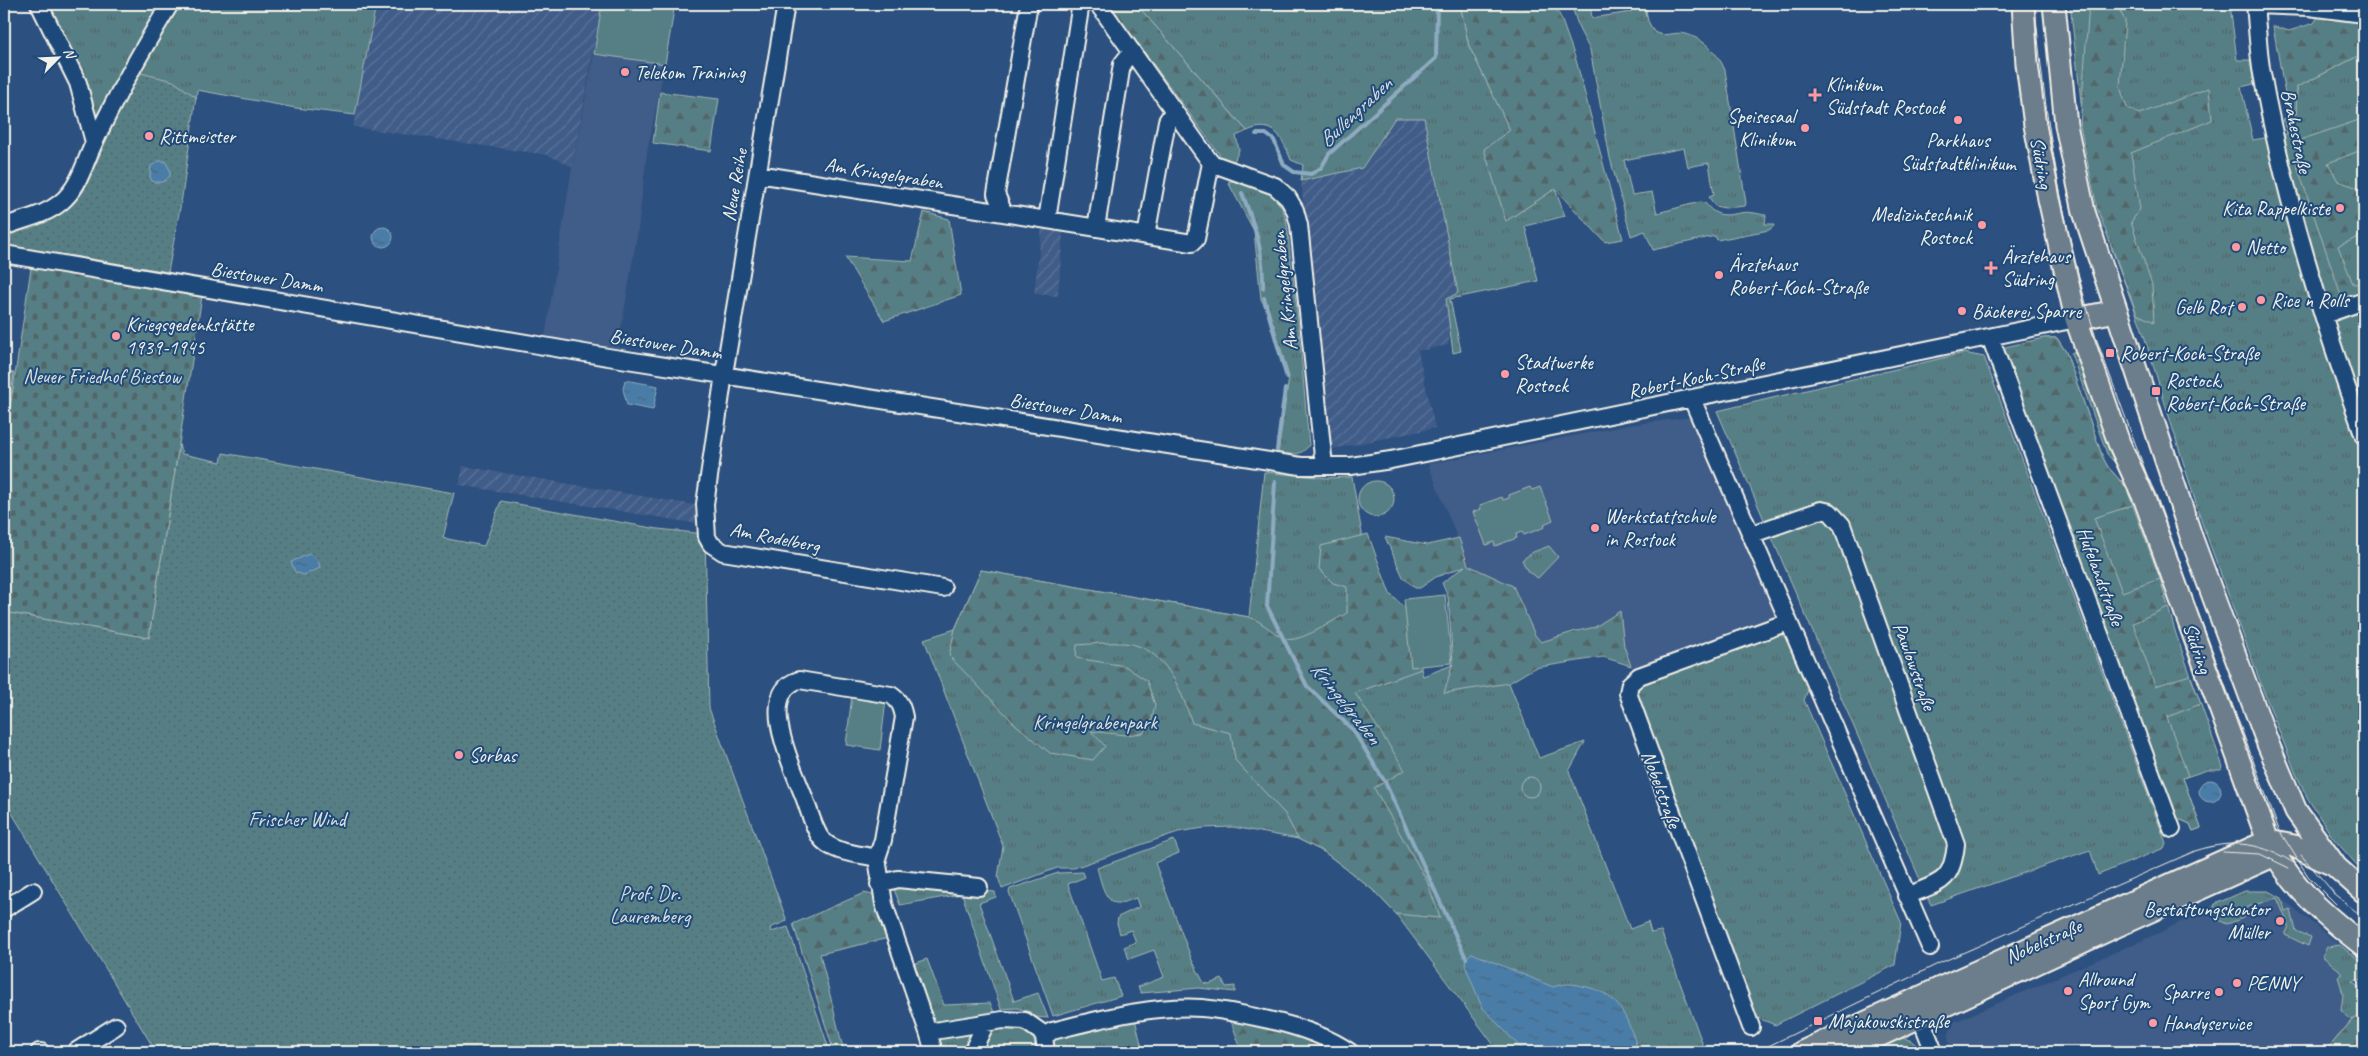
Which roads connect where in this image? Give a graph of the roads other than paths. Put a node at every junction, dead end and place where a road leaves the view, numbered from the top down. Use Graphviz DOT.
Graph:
graph roads {
  1 [pos="39,4"];
  2 [pos="170,4"];
  3 [pos="786,4"];
  4 [pos="1030,4"];
  5 [pos="1084,4"];
  6 [pos="1098,4"];
  7 [pos="2023,4"];
  8 [pos="2054,4"];
  9 [pos="2255,4"];
  10 [pos="2364,14"];
  11 [pos="1132,51"];
  12 [pos="1174,110"];
  13 [pos="94,142"];
  14 [pos="1212,164"];
  15 [pos="758,174"];
  16 [pos="1004,213"];
  17 [pos="1047,220"];
  18 [pos="4,227"];
  19 [pos="1096,228"];
  20 [pos="1146,236"];
  21 [pos="4,254"];
  22 [pos="2364,301"];
  23 [pos="2116,311"];
  24 [pos="2324,315"];
  25 [pos="2076,319"];
  26 [pos="1990,337"];
  27 [pos="724,374"];
  28 [pos="1692,399"];
  29 [pos="2364,436"];
  30 [pos="1324,466"];
  31 [pos="1750,535"];
  32 [pos="943,588"];
  33 [pos="1788,622"];
  34 [pos="2296,811"];
  35 [pos="2172,829"];
  36 [pos="2276,846"];
  37 [pos="877,858"];
  38 [pos="2336,867"];
  39 [pos="879,884"];
  40 [pos="978,887"];
  41 [pos="33,891"];
  42 [pos="2364,892"];
  43 [pos="1907,896"];
  44 [pos="4,909"];
  45 [pos="2364,946"];
  46 [pos="1930,947"];
  47 [pos="1917,1008"];
  48 [pos="986,1023"];
  49 [pos="116,1026"];
  50 [pos="1751,1028"];
  51 [pos="928,1032"];
  52 [pos="1045,1035"];
  53 [pos="1853,1050"];
  54 [pos="75,1052"];
  55 [pos="934,1052"];
  56 [pos="972,1052"];
  57 [pos="1046,1052"];
  58 [pos="1350,1052"];
  59 [pos="1802,1052"];
  60 [pos="1934,1052"];
  1 -- 13 [label="street"];
  2 -- 13 [label="street"];
  3 -- 15 [label="street, Neue Reihe"];
  4 -- 16 [label="street"];
  5 -- 17 [label="street"];
  6 -- 11 [label="street"];
  7 -- 25 [label="main road, Südring"];
  8 -- 23 [label="main road, Südring"];
  9 -- 10 [label="street"];
  9 -- 24 [label="street, Brahestraße"];
  11 -- 12 [label="street"];
  11 -- 19 [label="street"];
  12 -- 14 [label="street"];
  12 -- 20 [label="street"];
  13 -- 18 [label="street"];
  14 -- 20 [label="street, Am Kringelgraben"];
  14 -- 30 [label="street, Am Kringelgraben"];
  15 -- 16 [label="street, Am Kringelgraben"];
  15 -- 27 [label="street, Neue Reihe"];
  16 -- 17 [label="street, Am Kringelgraben"];
  17 -- 19 [label="street, Am Kringelgraben"];
  19 -- 20 [label="street, Am Kringelgraben"];
  21 -- 27 [label="street, Biestower Damm"];
  22 -- 24 [label="street"];
  23 -- 25 [label="main road"];
  23 -- 34 [label="main road, Südring"];
  24 -- 29 [label="street, Brahestraße"];
  25 -- 26 [label="street, Robert-Koch-Straße"];
  25 -- 36 [label="main road, Südring"];
  26 -- 28 [label="street, Robert-Koch-Straße"];
  26 -- 35 [label="street, Hufelandstraße"];
  27 -- 30 [label="street, Biestower Damm"];
  27 -- 32 [label="street, Am Rodelberg"];
  28 -- 30 [label="street, Robert-Koch-Straße"];
  28 -- 31 [label="street"];
  31 -- 33 [label="street"];
  31 -- 43 [label="street, Pawlowstraße"];
  33 -- 43 [label="street"];
  33 -- 50 [label="street, Nobelstraße"];
  34 -- 36 [label="main road"];
  34 -- 38 [label="main road, Südring"];
  36 -- 38 [label="main road"];
  36 -- 45 [label="main road, Südring"];
  36 -- 47 [label="main road, Nobelstraße"];
  37 -- 37 [label="street"];
  37 -- 39 [label="street"];
  38 -- 42 [label="main road, Südring"];
  39 -- 40 [label="street"];
  39 -- 51 [label="street"];
  41 -- 44 [label="street"];
  43 -- 46 [label="street"];
  47 -- 53 [label="main road, Nobelstraße"];
  47 -- 59 [label="main road, Nobelstraße"];
  47 -- 60 [label="street"];
  48 -- 51 [label="street"];
  48 -- 52 [label="street"];
  48 -- 56 [label="street"];
  49 -- 54 [label="street"];
  51 -- 55 [label="street"];
  52 -- 57 [label="street"];
  52 -- 58 [label="street"];
}
